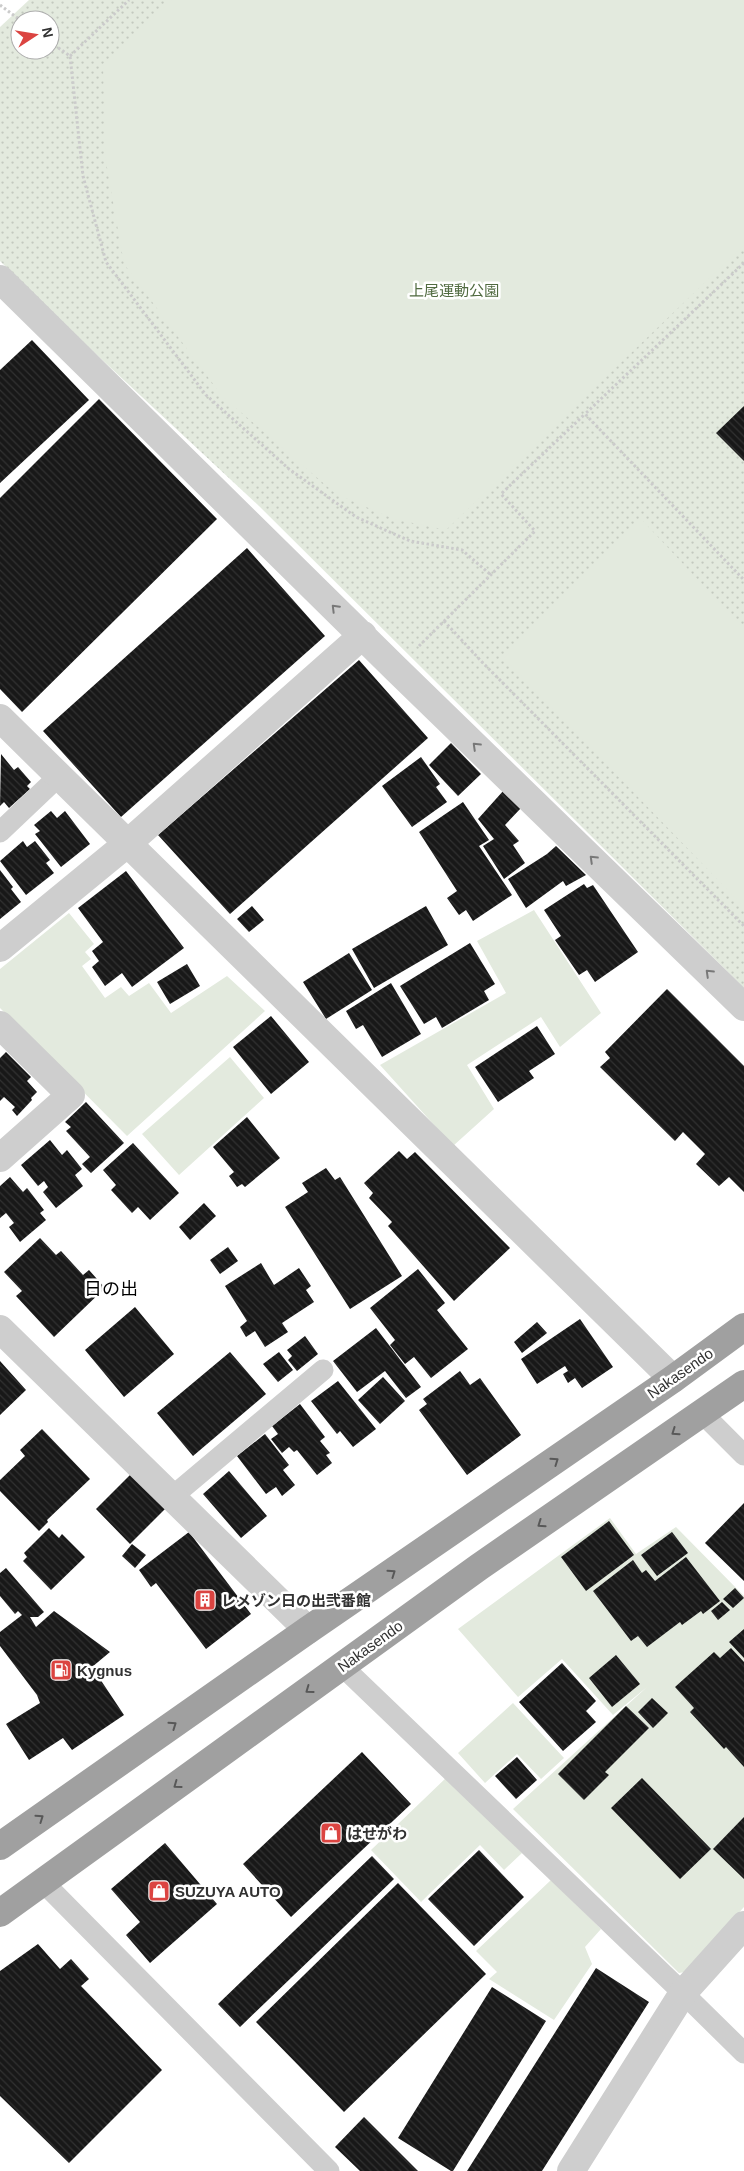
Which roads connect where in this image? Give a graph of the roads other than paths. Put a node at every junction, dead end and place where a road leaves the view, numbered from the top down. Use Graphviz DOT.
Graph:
graph roads {
  1 [pos="0,278"];
  2 [pos="363,635"];
  3 [pos="0,718"];
  4 [pos="59,776"];
  5 [pos="0,832"];
  6 [pos="128,843"];
  7 [pos="0,948"];
  8 [pos="744,1007"];
  9 [pos="0,1025"];
  10 [pos="0,1158"];
  11 [pos="744,1327"];
  12 [pos="2,1334"];
  13 [pos="323,1370"];
  14 [pos="673,1379"];
  15 [pos="744,1384"];
  16 [pos="702,1413"];
  17 [pos="744,1455"];
  18 [pos="173,1496"];
  19 [pos="308,1630"];
  20 [pos="342,1666"];
  21 [pos="0,1846"];
  22 [pos="43,1882"];
  23 [pos="0,1913"];
  24 [pos="744,1925"];
  25 [pos="683,1993"];
  26 [pos="744,2054"];
  27 [pos="329,2171"];
  28 [pos="571,2171"];
  2 -- 1 [label="street, one-way"];
  2 -- 6 [label="street"];
  8 -- 2 [label="street, one-way"];
  3 -- 4 [label="street"];
  4 -- 5 [label="lane"];
  4 -- 6 [label="street"];
  6 -- 7 [label="street"];
  6 -- 14 [label="street"];
  9 -- 10 [label="street"];
  11 -- 14 [label="highway, Nakasendo"];
  12 -- 18 [label="street"];
  13 -- 18 [label="lane"];
  19 -- 14 [label="highway, Nakasendo, one-way"];
  15 -- 16 [label="highway, Nakasendo"];
  16 -- 17 [label="lane"];
  16 -- 20 [label="highway, Nakasendo, one-way"];
  18 -- 19 [label="street"];
  21 -- 19 [label="highway, Nakasendo, one-way"];
  20 -- 22 [label="highway, Nakasendo, one-way"];
  20 -- 25 [label="lane"];
  22 -- 23 [label="highway, Nakasendo"];
  22 -- 27 [label="lane"];
  24 -- 25 [label="street"];
  25 -- 26 [label="lane"];
  25 -- 28 [label="street"];
}
